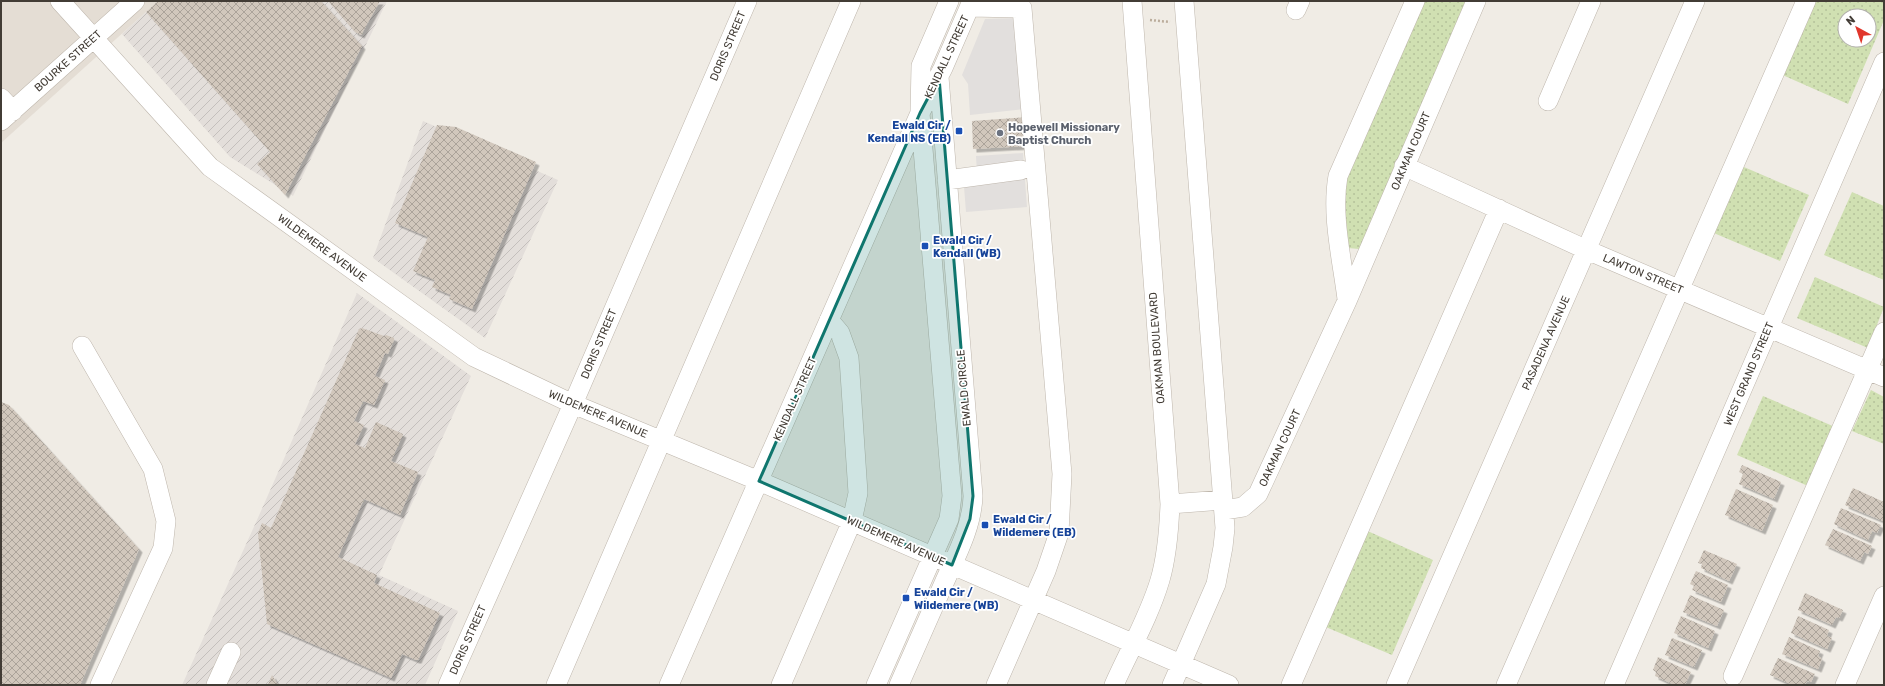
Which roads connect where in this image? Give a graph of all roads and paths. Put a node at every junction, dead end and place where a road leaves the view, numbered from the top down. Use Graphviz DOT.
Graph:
graph roads {
  1 [pos="60,1"];
  2 [pos="135,1"];
  3 [pos="747,1"];
  4 [pos="851,1"];
  5 [pos="949,1"];
  6 [pos="1132,1"];
  7 [pos="1415,1"];
  8 [pos="1476,1"];
  9 [pos="1591,1"];
  10 [pos="1695,1"];
  11 [pos="1806,1"];
  12 [pos="971,4"];
  13 [pos="1184,10"];
  14 [pos="1148,19"];
  15 [pos="93,38"];
  16 [pos="1884,62"];
  17 [pos="939,77"];
  18 [pos="1548,101"];
  19 [pos="5,110"];
  20 [pos="920,113"];
  21 [pos="1404,166"];
  22 [pos="1021,170"];
  23 [pos="947,180"];
  24 [pos="1500,209"];
  25 [pos="1587,250"];
  26 [pos="1679,289"];
  27 [pos="1347,301"];
  28 [pos="829,320"];
  29 [pos="1769,327"];
  30 [pos="1884,332"];
  31 [pos="82,346"];
  32 [pos="1875,373"];
  33 [pos="573,404"];
  34 [pos="662,441"];
  35 [pos="759,481"];
  36 [pos="1170,504"];
  37 [pos="1223,505"];
  38 [pos="852,522"];
  39 [pos="933,556"];
  40 [pos="952,565"];
  41 [pos="1884,596"];
  42 [pos="1033,600"];
  43 [pos="1133,643"];
  44 [pos="231,652"];
  45 [pos="1181,664"];
  46 [pos="1733,676"];
  47 [pos="100,685"];
  48 [pos="216,685"];
  49 [pos="448,685"];
  50 [pos="556,685"];
  51 [pos="669,685"];
  52 [pos="781,685"];
  53 [pos="876,685"];
  54 [pos="899,685"];
  55 [pos="996,685"];
  56 [pos="1114,685"];
  57 [pos="1172,685"];
  58 [pos="1229,685"];
  59 [pos="1291,685"];
  60 [pos="1396,685"];
  61 [pos="1506,685"];
  62 [pos="1614,685"];
  63 [pos="1846,685"];
  1 -- 15 [label="street, WILDEMERE AVENUE"];
  2 -- 15 [label="street, BOURKE STREET"];
  3 -- 33 [label="street, DORIS STREET"];
  4 -- 34 [label="street"];
  5 -- 20 [label="street, KENDALL STREET"];
  6 -- 36 [label="street, OAKMAN BOULEVARD"];
  7 -- 27 [label="street"];
  8 -- 21 [label="street, OAKMAN COURT"];
  9 -- 18 [label="street"];
  10 -- 25 [label="street, PASADENA AVENUE"];
  11 -- 26 [label="street"];
  12 -- 17 [label="street, KENDALL STREET"];
  12 -- 42 [label="street"];
  13 -- 14 [label="path"];
  13 -- 37 [label="street"];
  15 -- 19 [label="street, BOURKE STREET"];
  15 -- 33 [label="street, WILDEMERE AVENUE"];
  16 -- 29 [label="street, WEST GRAND STREET"];
  17 -- 20 [label="street, KENDALL STREET"];
  17 -- 23 [label="street, EWALD CIRCLE"];
  20 -- 28 [label="street, KENDALL STREET"];
  20 -- 39 [label="street, EWALD CIRCLE"];
  21 -- 24 [label="street, LAWTON STREET"];
  21 -- 27 [label="street, OAKMAN COURT"];
  22 -- 23 [label="street"];
  23 -- 40 [label="street, EWALD CIRCLE"];
  24 -- 25 [label="street, LAWTON STREET"];
  24 -- 59 [label="street"];
  25 -- 26 [label="street, LAWTON STREET"];
  25 -- 60 [label="street, PASADENA AVENUE"];
  26 -- 29 [label="street, LAWTON STREET"];
  26 -- 61 [label="street"];
  27 -- 37 [label="street, OAKMAN COURT"];
  28 -- 35 [label="street, KENDALL STREET"];
  28 -- 38 [label="street"];
  29 -- 32 [label="street, LAWTON STREET"];
  29 -- 62 [label="street, WEST GRAND STREET"];
  30 -- 32 [label="street"];
  31 -- 47 [label="street"];
  32 -- 46 [label="street"];
  33 -- 34 [label="street, WILDEMERE AVENUE"];
  33 -- 49 [label="street, DORIS STREET"];
  34 -- 35 [label="street, WILDEMERE AVENUE"];
  34 -- 50 [label="street"];
  35 -- 38 [label="street, WILDEMERE AVENUE"];
  35 -- 51 [label="street, KENDALL STREET"];
  36 -- 37 [label="street, OAKMAN COURT"];
  36 -- 43 [label="street, OAKMAN BOULEVARD"];
  37 -- 45 [label="street"];
  38 -- 39 [label="street, WILDEMERE AVENUE"];
  38 -- 52 [label="street"];
  39 -- 40 [label="street, WILDEMERE AVENUE"];
  39 -- 53 [label="street, EWALD CIRCLE"];
  40 -- 42 [label="street, WILDEMERE AVENUE"];
  40 -- 54 [label="street, EWALD CIRCLE"];
  41 -- 63 [label="street"];
  42 -- 43 [label="street, WILDEMERE AVENUE"];
  42 -- 55 [label="street"];
  43 -- 45 [label="street, WILDEMERE AVENUE"];
  43 -- 56 [label="street, OAKMAN BOULEVARD"];
  44 -- 48 [label="street"];
  45 -- 57 [label="street"];
  45 -- 58 [label="street, WILDEMERE AVENUE"];
}
